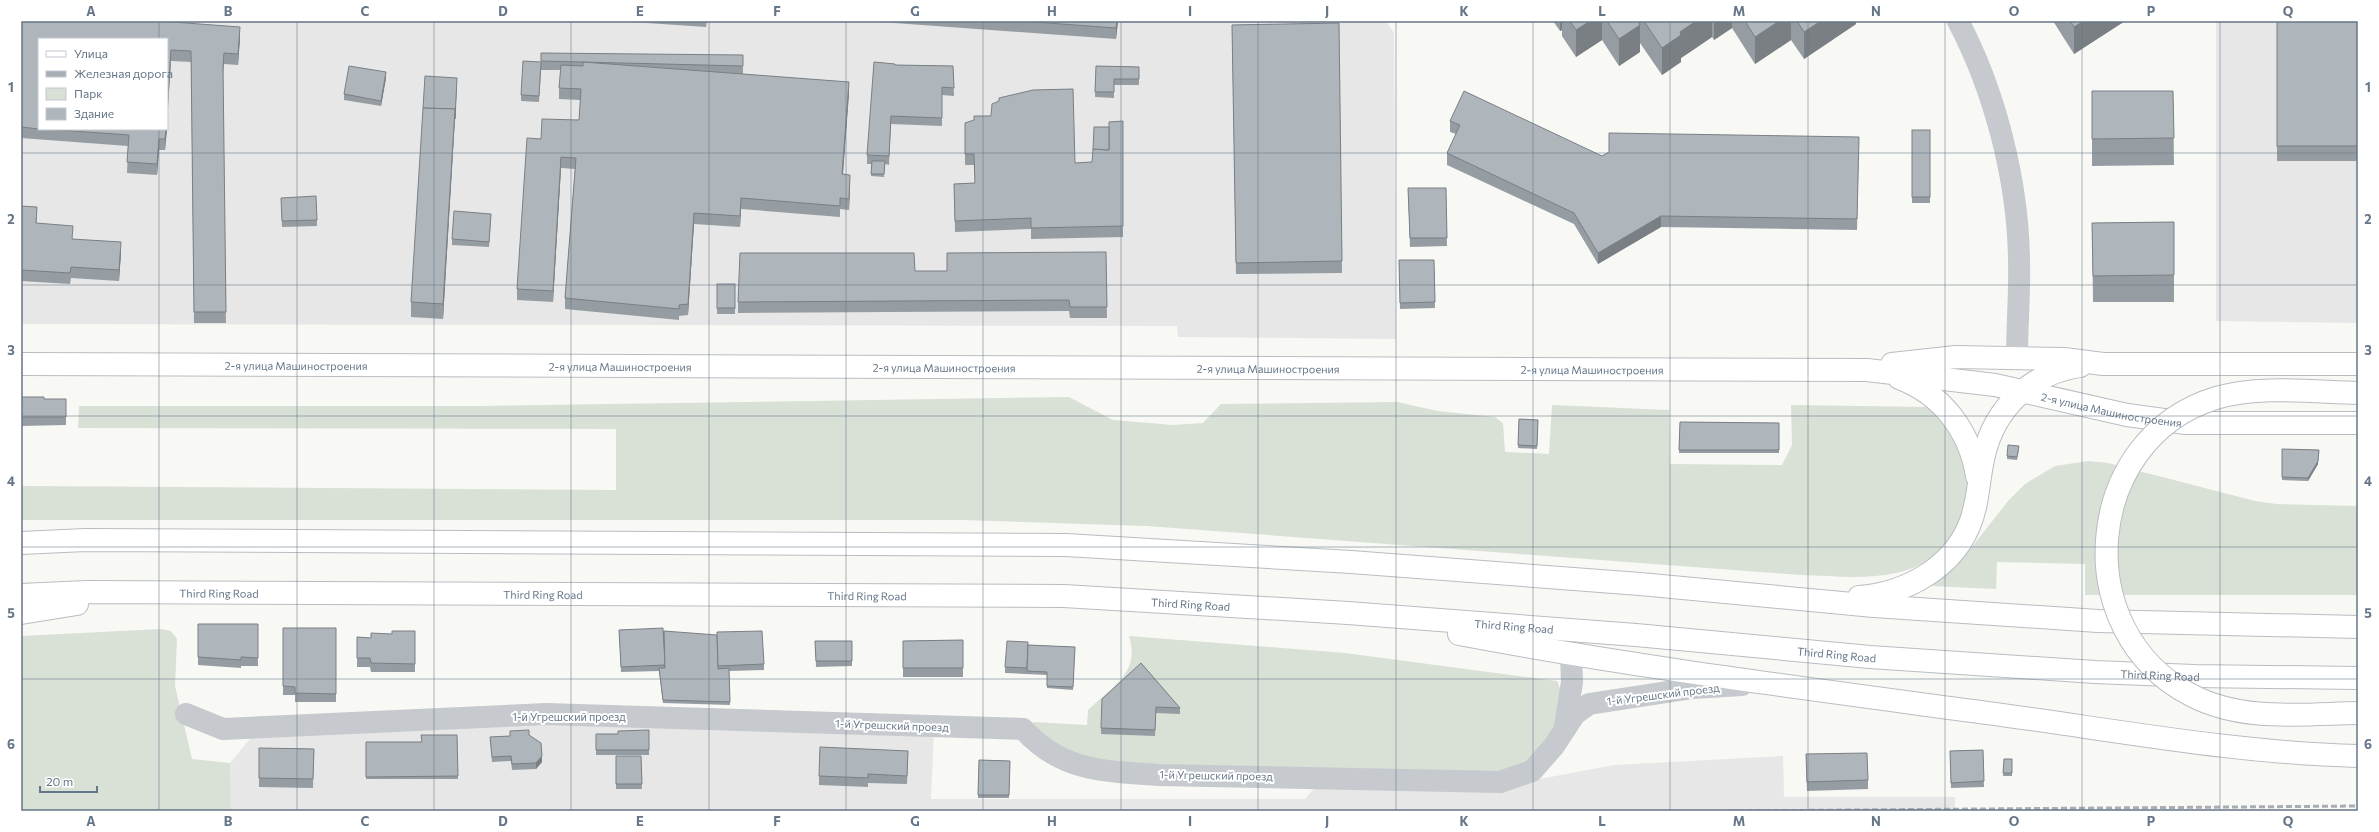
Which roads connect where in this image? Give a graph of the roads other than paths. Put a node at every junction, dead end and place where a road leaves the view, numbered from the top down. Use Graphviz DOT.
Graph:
graph roads {
  1 [pos="1958,21"];
  2 [pos="2017,357"];
  3 [pos="21,364"];
  4 [pos="2103,364"];
  5 [pos="2358,364"];
  6 [pos="2070,368"];
  7 [pos="1867,370"];
  8 [pos="2022,390"];
  9 [pos="2358,393"];
  10 [pos="2073,402"];
  11 [pos="2358,423"];
  12 [pos="1978,491"];
  13 [pos="21,539"];
  14 [pos="85,540"];
  15 [pos="21,544"];
  16 [pos="180,592"];
  17 [pos="21,595"];
  18 [pos="1800,599"];
  19 [pos="21,613"];
  20 [pos="1348,614"];
  21 [pos="2358,628"];
  22 [pos="1571,655"];
  23 [pos="2358,678"];
  24 [pos="1770,683"];
  25 [pos="2358,713"];
  26 [pos="186,714"];
  27 [pos="1565,727"];
  28 [pos="2358,756"];
  1 -- 2 [label="street"];
  2 -- 4 [label="main road, 2-я улица Машиностроения"];
  2 -- 7 [label="main road, 2-я улица Машиностроения"];
  3 -- 7 [label="main road, 2-я улица Машиностроения"];
  4 -- 5 [label="main road, 2-я улица Машиностроения"];
  4 -- 6 [label="main road"];
  6 -- 8 [label="main road"];
  6 -- 10 [label="main road"];
  7 -- 8 [label="main road, 2-я улица Машиностроения"];
  7 -- 12 [label="main road"];
  8 -- 10 [label="main road, 2-я улица Машиностроения"];
  8 -- 12 [label="main road"];
  9 -- 25 [label="main road, bridge"];
  10 -- 11 [label="main road, 2-я улица Машиностроения"];
  12 -- 18 [label="main road"];
  13 -- 14 [label="main road"];
  14 -- 15 [label="main road"];
  14 -- 18 [label="main road"];
  16 -- 17 [label="main road, Third Ring Road"];
  16 -- 19 [label="main road"];
  16 -- 20 [label="main road, Third Ring Road"];
  18 -- 21 [label="main road"];
  20 -- 22 [label="main road"];
  20 -- 23 [label="main road, Third Ring Road"];
  22 -- 24 [label="main road"];
  22 -- 27 [label="street, 1-й Угрешский проезд"];
  24 -- 27 [label="street, 1-й Угрешский проезд"];
  24 -- 28 [label="main road"];
  26 -- 27 [label="street, 1-й Угрешский проезд"];
}
